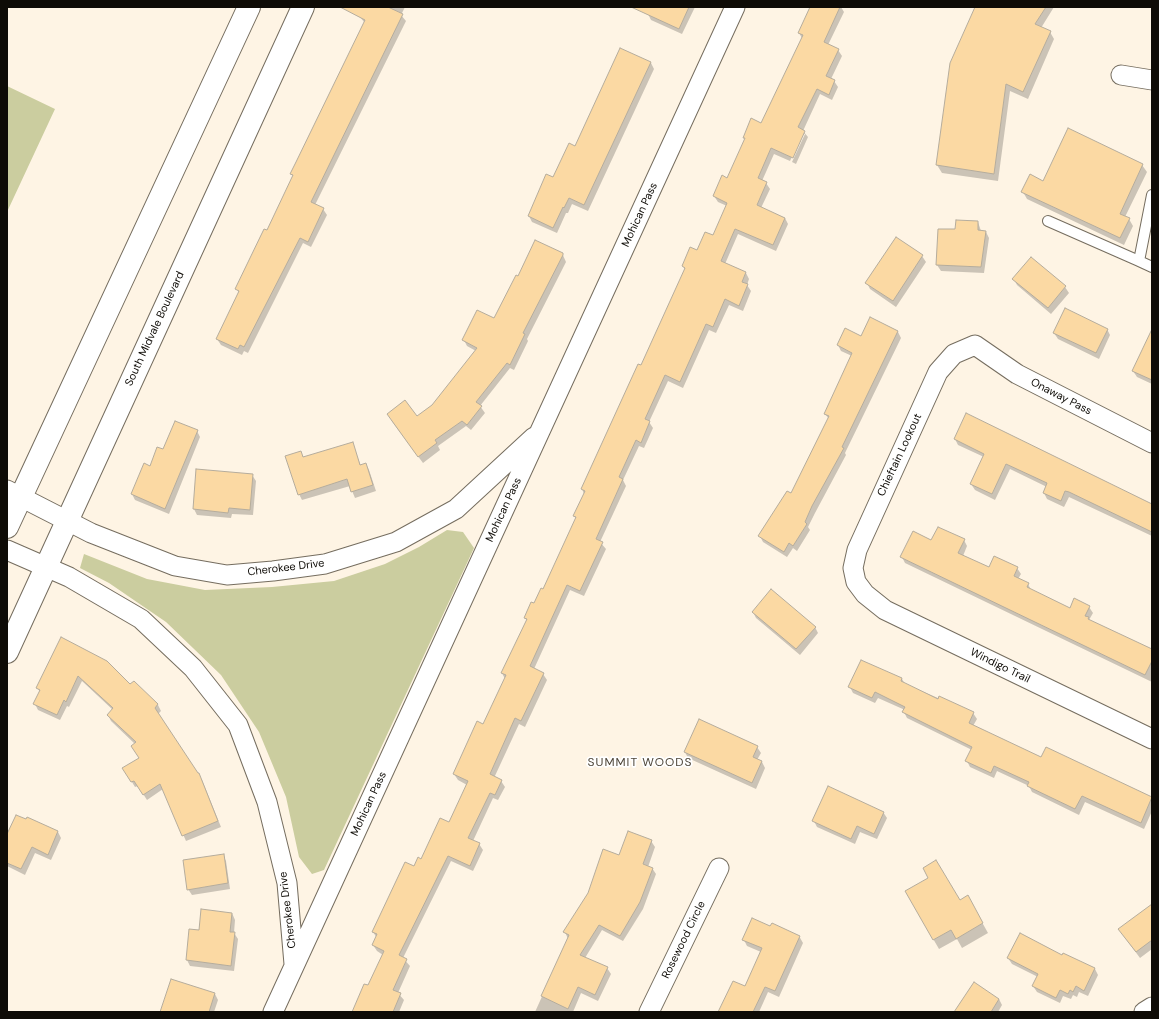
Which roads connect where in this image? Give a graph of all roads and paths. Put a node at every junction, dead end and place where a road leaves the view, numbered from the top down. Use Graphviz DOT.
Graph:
graph roads {
  1 [pos="249,7"];
  2 [pos="303,7"];
  3 [pos="735,7"];
  4 [pos="1121,75"];
  5 [pos="1152,80"];
  6 [pos="1152,194"];
  7 [pos="1048,221"];
  8 [pos="1139,261"];
  9 [pos="1152,268"];
  10 [pos="975,344"];
  11 [pos="541,431"];
  12 [pos="1152,443"];
  13 [pos="14,494"];
  14 [pos="67,521"];
  15 [pos="7,527"];
  16 [pos="7,550"];
  17 [pos="46,566"];
  18 [pos="856,582"];
  19 [pos="7,652"];
  20 [pos="1152,739"];
  21 [pos="719,868"];
  22 [pos="294,966"];
  23 [pos="1152,1007"];
  24 [pos="273,1012"];
  25 [pos="649,1012"];
  26 [pos="1144,1012"];
  1 -- 13 [label="main road"];
  2 -- 14 [label="main road, South Midvale Boulevard"];
  3 -- 11 [label="street, Mohican Pass"];
  4 -- 5 [label="street"];
  6 -- 8 [label="lane"];
  7 -- 8 [label="lane"];
  8 -- 9 [label="lane"];
  10 -- 12 [label="street, Onaway Pass"];
  10 -- 18 [label="street, Chieftain Lookout"];
  11 -- 14 [label="street, Cherokee Drive"];
  11 -- 22 [label="street, Mohican Pass"];
  13 -- 14 [label="street, Cherokee Drive"];
  13 -- 15 [label="main road"];
  14 -- 17 [label="main road, South Midvale Boulevard"];
  16 -- 17 [label="street, Cherokee Drive"];
  17 -- 19 [label="main road, South Midvale Boulevard"];
  17 -- 22 [label="street, Cherokee Drive"];
  18 -- 20 [label="street, Windigo Trail"];
  21 -- 25 [label="street, Rosewood Circle"];
  22 -- 24 [label="street, Mohican Pass"];
  23 -- 26 [label="street"];
}
